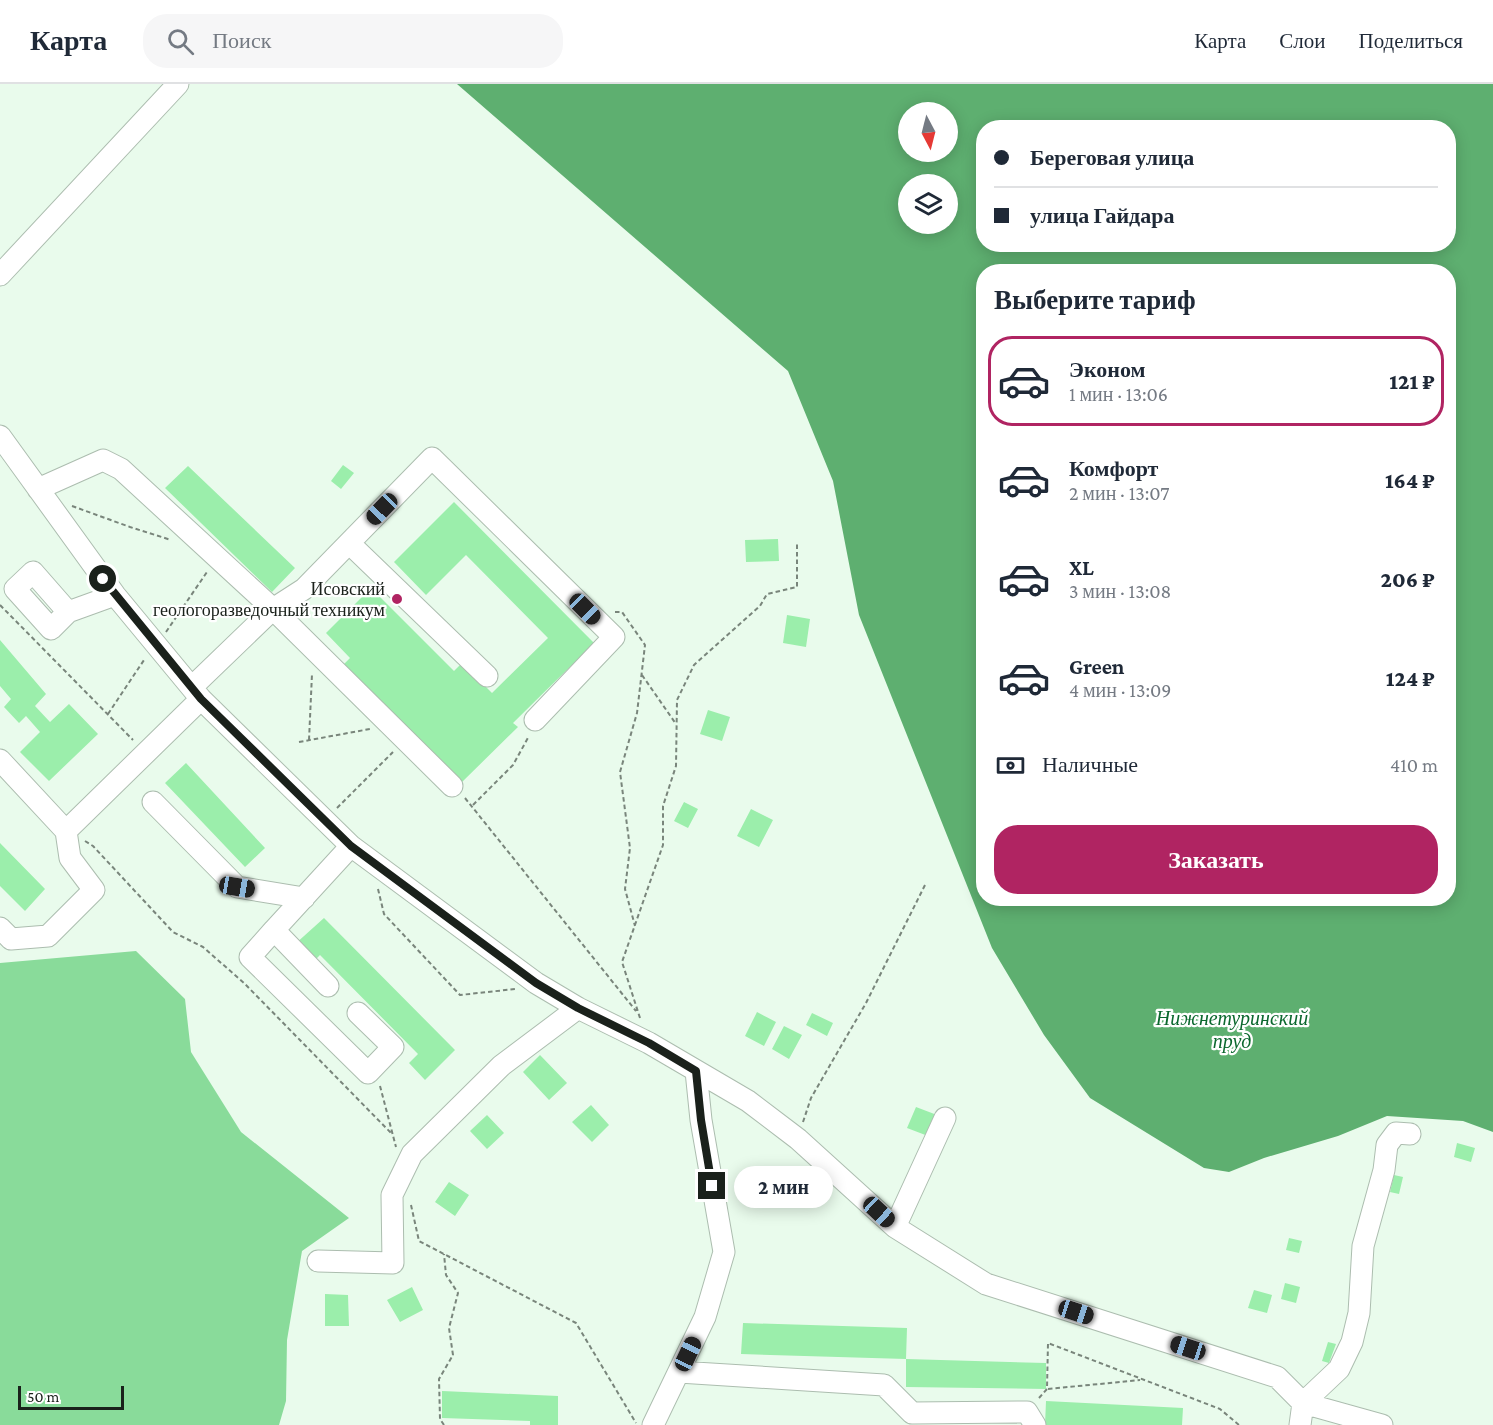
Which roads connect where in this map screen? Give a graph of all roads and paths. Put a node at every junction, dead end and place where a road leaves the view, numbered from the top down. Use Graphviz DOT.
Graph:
graph roads {
  1 [pos="178,84"];
  2 [pos="0,275"];
  3 [pos="3,444"];
  4 [pos="40,492"];
  5 [pos="171,540"];
  6 [pos="349,543"];
  7 [pos="797,544"];
  8 [pos="115,595"];
  9 [pos="0,605"];
  10 [pos="273,609"];
  11 [pos="612,611"];
  12 [pos="68,612"];
  13 [pos="314,650"];
  14 [pos="642,675"];
  15 [pos="487,676"];
  16 [pos="196,693"];
  17 [pos="535,720"];
  18 [pos="676,724"];
  19 [pos="391,726"];
  20 [pos="309,740"];
  21 [pos="299,742"];
  22 [pos="146,753"];
  23 [pos="0,760"];
  24 [pos="452,786"];
  25 [pos="153,802"];
  26 [pos="473,805"];
  27 [pos="66,831"];
  28 [pos="351,846"];
  29 [pos="382,869"];
  30 [pos="926,885"];
  31 [pos="304,898"];
  32 [pos="635,926"];
  33 [pos="0,928"];
  34 [pos="274,930"];
  35 [pos="540,985"];
  36 [pos="328,986"];
  37 [pos="578,1008"];
  38 [pos="358,1013"];
  39 [pos="638,1013"];
  40 [pos="649,1043"];
  41 [pos="375,1066"];
  42 [pos="696,1071"];
  43 [pos="945,1118"];
  44 [pos="1410,1134"];
  45 [pos="393,1135"];
  46 [pos="798,1139"];
  47 [pos="403,1173"];
  48 [pos="895,1227"];
  49 [pos="444,1254"];
  50 [pos="318,1261"];
  51 [pos="679,1372"];
  52 [pos="1143,1380"];
  53 [pos="1047,1389"];
  54 [pos="1303,1403"];
  55 [pos="1031,1418"];
  56 [pos="444,1425"];
  57 [pos="638,1425"];
  58 [pos="653,1425"];
  59 [pos="1239,1425"];
  60 [pos="1300,1425"];
  61 [pos="1382,1425"];
  1 -- 2 [label="street"];
  3 -- 4 [label="street"];
  4 -- 5 [label="path"];
  4 -- 8 [label="street"];
  4 -- 10 [label="street"];
  6 -- 10 [label="street"];
  6 -- 15 [label="street"];
  6 -- 17 [label="street"];
  7 -- 18 [label="path"];
  8 -- 12 [label="street"];
  8 -- 16 [label="street"];
  9 -- 22 [label="path"];
  10 -- 13 [label="street"];
  10 -- 16 [label="street"];
  11 -- 14 [label="path"];
  13 -- 19 [label="street"];
  13 -- 20 [label="path"];
  14 -- 18 [label="path"];
  14 -- 32 [label="path"];
  16 -- 22 [label="street"];
  16 -- 28 [label="street"];
  17 -- 26 [label="path"];
  18 -- 32 [label="path"];
  19 -- 20 [label="path"];
  19 -- 24 [label="street"];
  20 -- 21 [label="path"];
  22 -- 27 [label="street"];
  23 -- 27 [label="street"];
  24 -- 26 [label="path"];
  25 -- 31 [label="street"];
  26 -- 39 [label="path"];
  27 -- 33 [label="street"];
  27 -- 45 [label="path"];
  28 -- 29 [label="street"];
  28 -- 31 [label="street"];
  29 -- 35 [label="street"];
  29 -- 35 [label="path"];
  30 -- 46 [label="path"];
  31 -- 34 [label="street"];
  32 -- 39 [label="path"];
  34 -- 36 [label="street"];
  34 -- 41 [label="street"];
  35 -- 37 [label="street"];
  37 -- 40 [label="street"];
  37 -- 47 [label="street"];
  38 -- 41 [label="street"];
  39 -- 40 [label="path"];
  40 -- 42 [label="street"];
  41 -- 45 [label="path"];
  42 -- 46 [label="street"];
  42 -- 51 [label="street"];
  43 -- 48 [label="street"];
  44 -- 54 [label="street"];
  45 -- 47 [label="path"];
  46 -- 48 [label="street"];
  47 -- 49 [label="path"];
  47 -- 50 [label="street"];
  48 -- 54 [label="street"];
  49 -- 56 [label="path"];
  49 -- 57 [label="path"];
  51 -- 55 [label="street"];
  51 -- 58 [label="street"];
  52 -- 53 [label="path"];
  52 -- 53 [label="path"];
  52 -- 59 [label="path"];
  53 -- 55 [label="path"];
  54 -- 60 [label="street"];
  54 -- 61 [label="street"];
}
